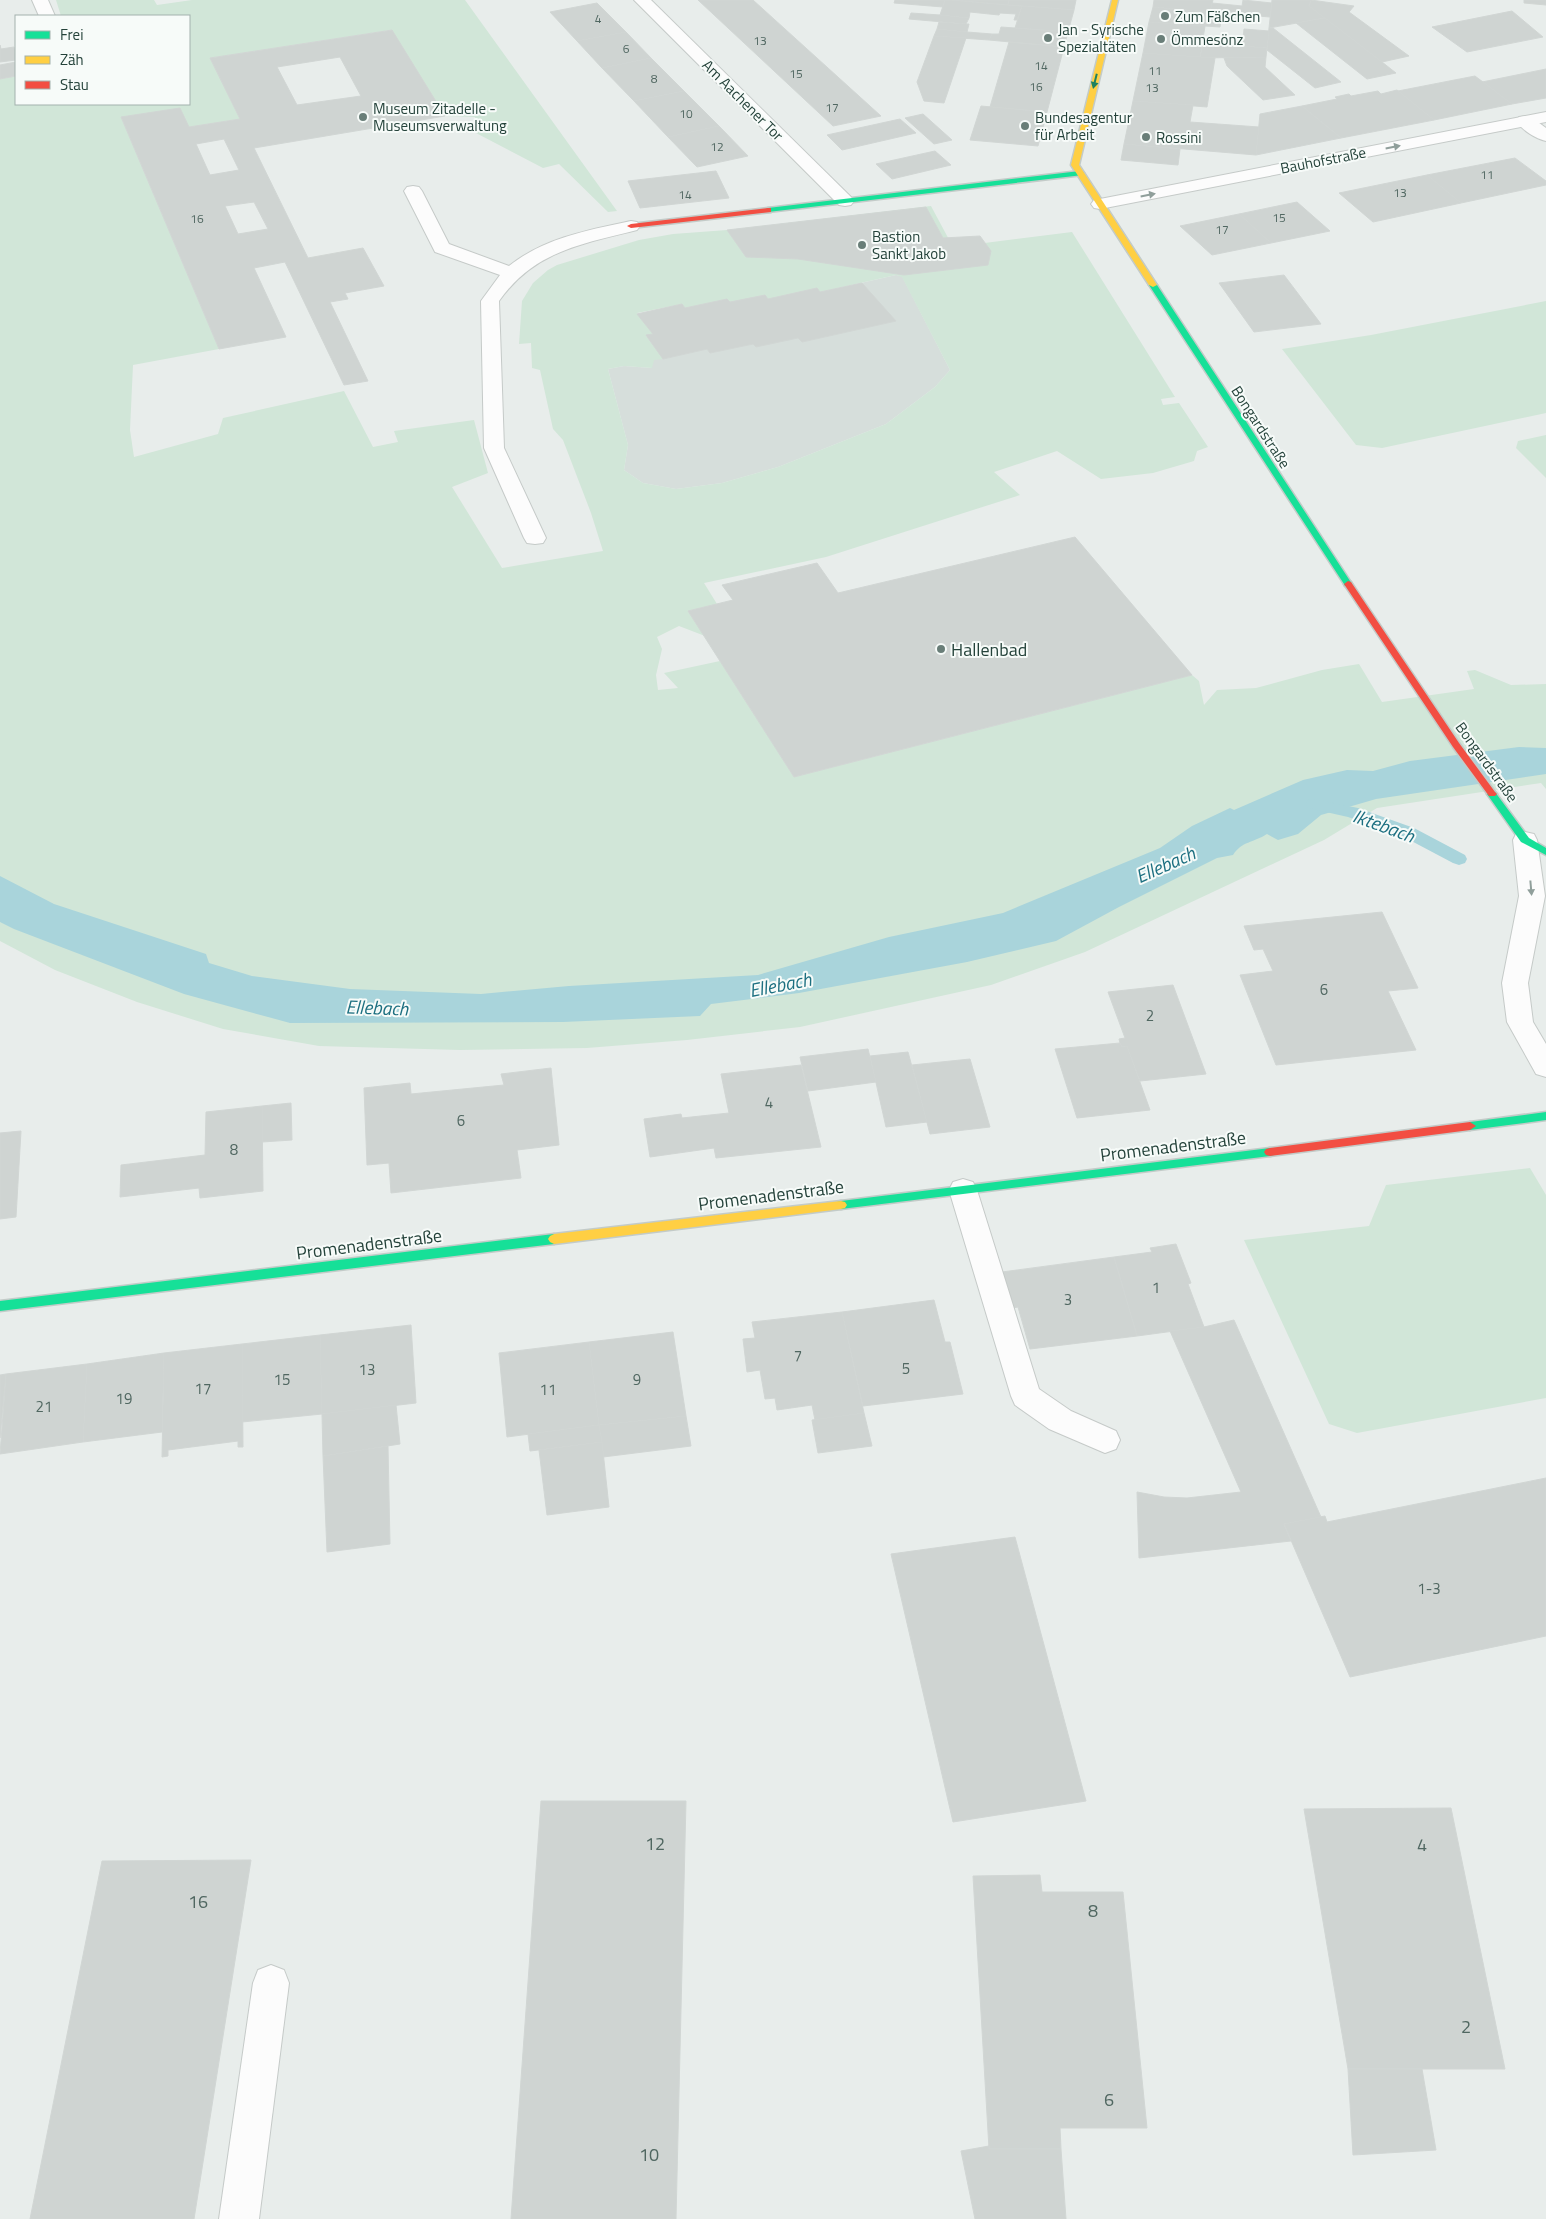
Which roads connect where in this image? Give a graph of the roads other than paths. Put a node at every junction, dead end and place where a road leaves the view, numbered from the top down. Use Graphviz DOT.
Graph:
graph roads {
  1 [pos="40,0"];
  2 [pos="642,0"];
  3 [pos="1115,0"];
  4 [pos="47,15"];
  5 [pos="1546,117"];
  6 [pos="1525,121"];
  7 [pos="1546,136"];
  8 [pos="1080,173"];
  9 [pos="413,191"];
  10 [pos="845,201"];
  11 [pos="1100,204"];
  12 [pos="631,226"];
  13 [pos="511,273"];
  14 [pos="535,538"];
  15 [pos="1536,846"];
  16 [pos="1546,928"];
  17 [pos="1520,948"];
  18 [pos="1546,1066"];
  19 [pos="1546,1116"];
  20 [pos="963,1190"];
  21 [pos="0,1306"];
  22 [pos="1105,1440"];
  23 [pos="271,1983"];
  24 [pos="239,2219"];
  1 -- 4 [label="street"];
  2 -- 10 [label="street, Am Aachener Tor"];
  3 -- 8 [label="street, Bongardstraße, one-way"];
  5 -- 6 [label="street, Bauhofstraße"];
  6 -- 7 [label="street"];
  11 -- 6 [label="street, Bauhofstraße, one-way"];
  8 -- 10 [label="street"];
  8 -- 11 [label="street, Bongardstraße"];
  9 -- 13 [label="street"];
  10 -- 12 [label="street"];
  11 -- 15 [label="street, Bongardstraße"];
  12 -- 13 [label="street"];
  13 -- 14 [label="street"];
  15 -- 17 [label="street, one-way"];
  16 -- 17 [label="street"];
  17 -- 18 [label="street"];
  19 -- 20 [label="street, Promenadenstraße"];
  20 -- 21 [label="street, Promenadenstraße"];
  20 -- 22 [label="street"];
  23 -- 24 [label="street"];
}
